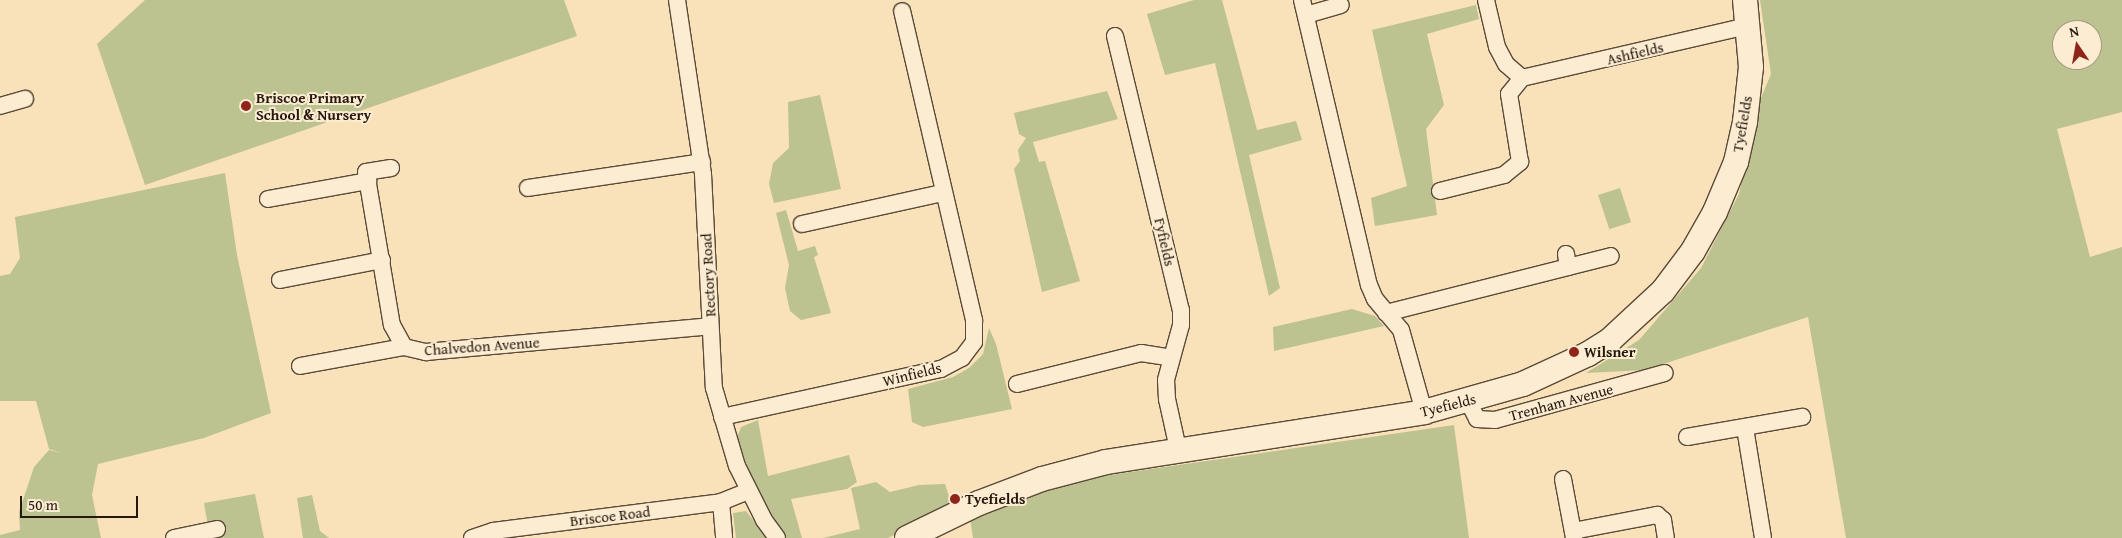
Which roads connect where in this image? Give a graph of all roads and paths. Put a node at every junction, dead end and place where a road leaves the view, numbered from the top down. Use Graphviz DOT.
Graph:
graph roads {
  1 [pos="677,0"];
  2 [pos="1486,0"];
  3 [pos="1745,0"];
  4 [pos="1341,5"];
  5 [pos="1304,7"];
  6 [pos="902,11"];
  7 [pos="1748,26"];
  8 [pos="1115,36"];
  9 [pos="1522,78"];
  10 [pos="25,99"];
  11 [pos="0,106"];
  12 [pos="702,162"];
  13 [pos="391,168"];
  14 [pos="367,177"];
  15 [pos="528,188"];
  16 [pos="1440,192"];
  17 [pos="942,193"];
  18 [pos="268,199"];
  19 [pos="802,224"];
  20 [pos="1610,256"];
  21 [pos="382,260"];
  22 [pos="280,280"];
  23 [pos="1386,313"];
  24 [pos="710,326"];
  25 [pos="404,347"];
  26 [pos="1171,358"];
  27 [pos="300,366"];
  28 [pos="1665,373"];
  29 [pos="1017,384"];
  30 [pos="1468,401"];
  31 [pos="1424,412"];
  32 [pos="722,417"];
  33 [pos="1802,417"];
  34 [pos="1746,428"];
  35 [pos="1687,437"];
  36 [pos="1178,449"];
  37 [pos="1563,480"];
  38 [pos="748,491"];
  39 [pos="721,502"];
  40 [pos="218,529"];
  41 [pos="1573,534"];
  42 [pos="174,538"];
  43 [pos="472,538"];
  44 [pos="724,538"];
  45 [pos="777,538"];
  46 [pos="908,538"];
  47 [pos="1666,538"];
  48 [pos="1763,538"];
  1 -- 12 [label="street, Rectory Road"];
  2 -- 9 [label="street"];
  3 -- 7 [label="street, Tyefields"];
  4 -- 5 [label="street"];
  5 -- 23 [label="street"];
  6 -- 17 [label="street, Winfields"];
  7 -- 9 [label="street, Ashfields"];
  7 -- 30 [label="street, Tyefields"];
  8 -- 26 [label="street, Fyfields"];
  9 -- 16 [label="street"];
  10 -- 11 [label="street"];
  12 -- 15 [label="street"];
  12 -- 24 [label="street, Rectory Road"];
  13 -- 14 [label="street"];
  14 -- 18 [label="street"];
  14 -- 21 [label="street, Chalvedon Avenue"];
  17 -- 19 [label="street"];
  17 -- 32 [label="street, Winfields"];
  20 -- 23 [label="street"];
  21 -- 22 [label="street"];
  21 -- 25 [label="street, Chalvedon Avenue"];
  23 -- 31 [label="street"];
  24 -- 25 [label="street, Chalvedon Avenue"];
  24 -- 32 [label="street, Rectory Road"];
  25 -- 27 [label="street"];
  26 -- 29 [label="street"];
  26 -- 36 [label="street, Fyfields"];
  28 -- 30 [label="street, Trenham Avenue"];
  30 -- 31 [label="street, Tyefields"];
  31 -- 36 [label="street, Tyefields"];
  32 -- 38 [label="street, Rectory Road"];
  33 -- 34 [label="street"];
  34 -- 35 [label="street"];
  34 -- 48 [label="street"];
  36 -- 46 [label="street, Tyefields"];
  37 -- 41 [label="street"];
  38 -- 39 [label="street, Briscoe Road"];
  38 -- 45 [label="street, Rectory Road"];
  39 -- 43 [label="street, Briscoe Road"];
  39 -- 44 [label="street"];
  40 -- 42 [label="street"];
  41 -- 47 [label="street"];
}
